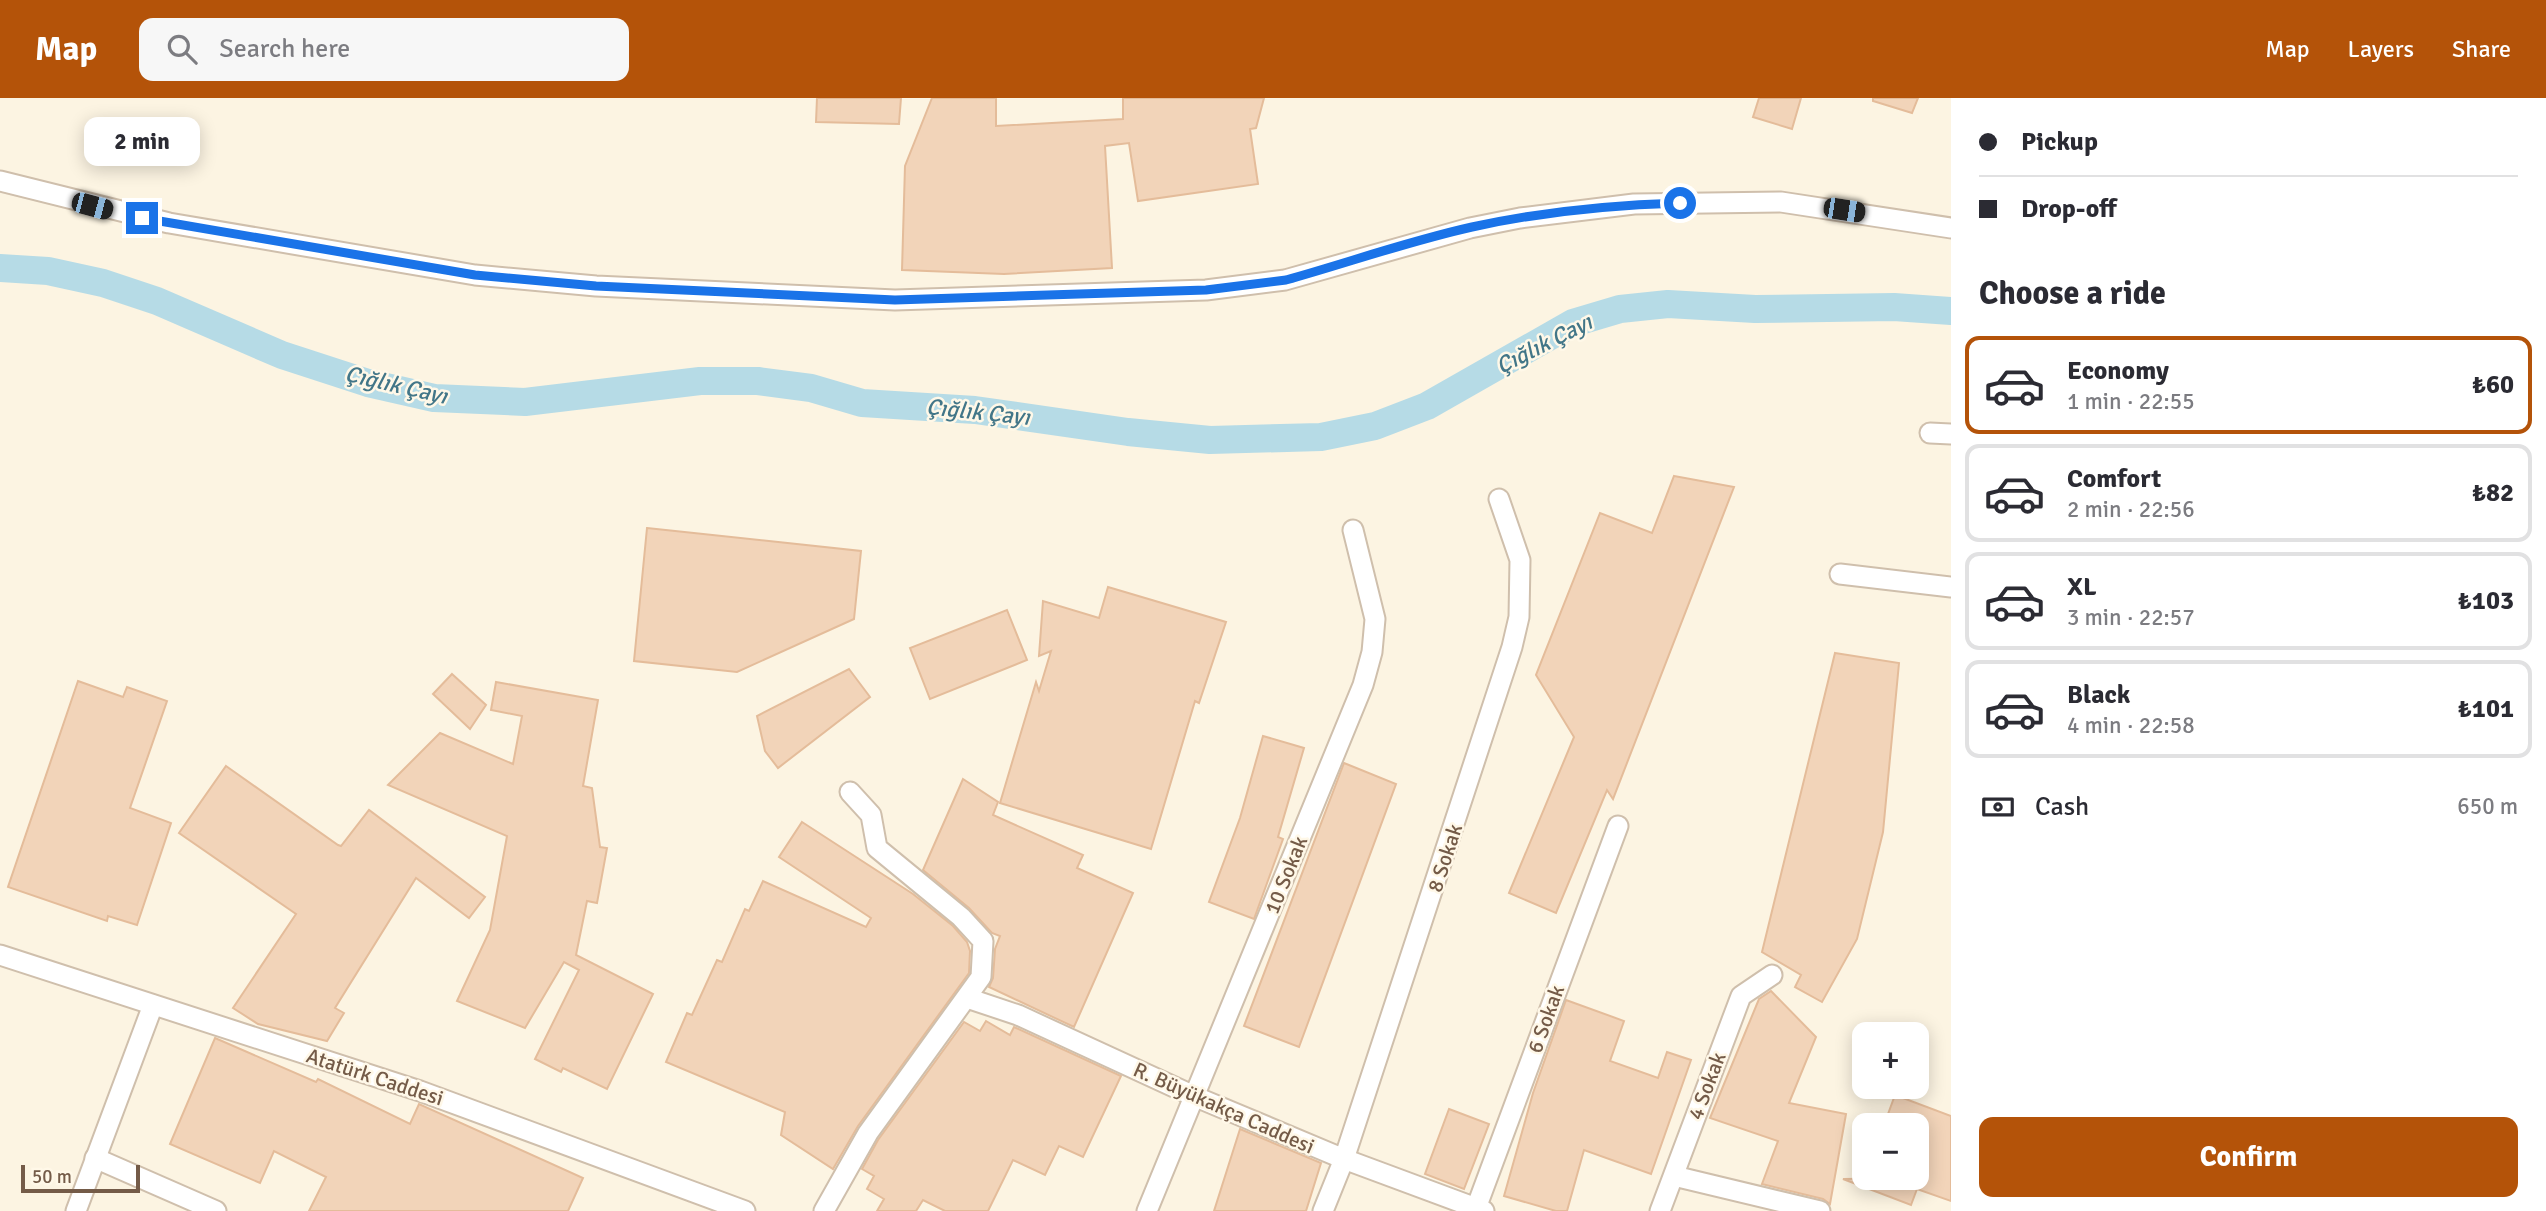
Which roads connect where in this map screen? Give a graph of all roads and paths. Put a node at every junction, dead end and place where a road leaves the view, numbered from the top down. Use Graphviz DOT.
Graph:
graph roads {
  1 [pos="0,181"];
  2 [pos="1951,228"];
  3 [pos="1930,433"];
  4 [pos="1951,434"];
  5 [pos="1499,499"];
  6 [pos="1353,530"];
  7 [pos="1840,575"];
  8 [pos="1951,587"];
  9 [pos="850,792"];
  10 [pos="1618,826"];
  11 [pos="0,956"];
  12 [pos="1772,975"];
  13 [pos="967,998"];
  14 [pos="153,1005"];
  15 [pos="1196,1097"];
  16 [pos="95,1158"];
  17 [pos="1344,1159"];
  18 [pos="1674,1175"];
  19 [pos="1478,1210"];
  20 [pos="76,1211"];
  21 [pos="216,1211"];
  22 [pos="745,1211"];
  23 [pos="824,1211"];
  24 [pos="1147,1211"];
  25 [pos="1323,1211"];
  26 [pos="1660,1211"];
  27 [pos="1820,1211"];
  1 -- 2 [label="street"];
  3 -- 4 [label="street"];
  5 -- 17 [label="street, 8 Sokak"];
  6 -- 15 [label="street, 10 Sokak"];
  7 -- 8 [label="street"];
  9 -- 13 [label="street"];
  10 -- 19 [label="street, 6 Sokak"];
  11 -- 14 [label="street, Atatürk Caddesi"];
  12 -- 18 [label="street, 4 Sokak"];
  13 -- 15 [label="street, R. Büyükakça Caddesi"];
  13 -- 23 [label="street"];
  14 -- 16 [label="street"];
  14 -- 22 [label="street, Atatürk Caddesi"];
  15 -- 17 [label="street, R. Büyükakça Caddesi"];
  15 -- 24 [label="street, 10 Sokak"];
  16 -- 20 [label="street"];
  16 -- 21 [label="street"];
  17 -- 19 [label="street, R. Büyükakça Caddesi"];
  17 -- 25 [label="street, 8 Sokak"];
  18 -- 26 [label="street, 4 Sokak"];
  18 -- 27 [label="street"];
}
